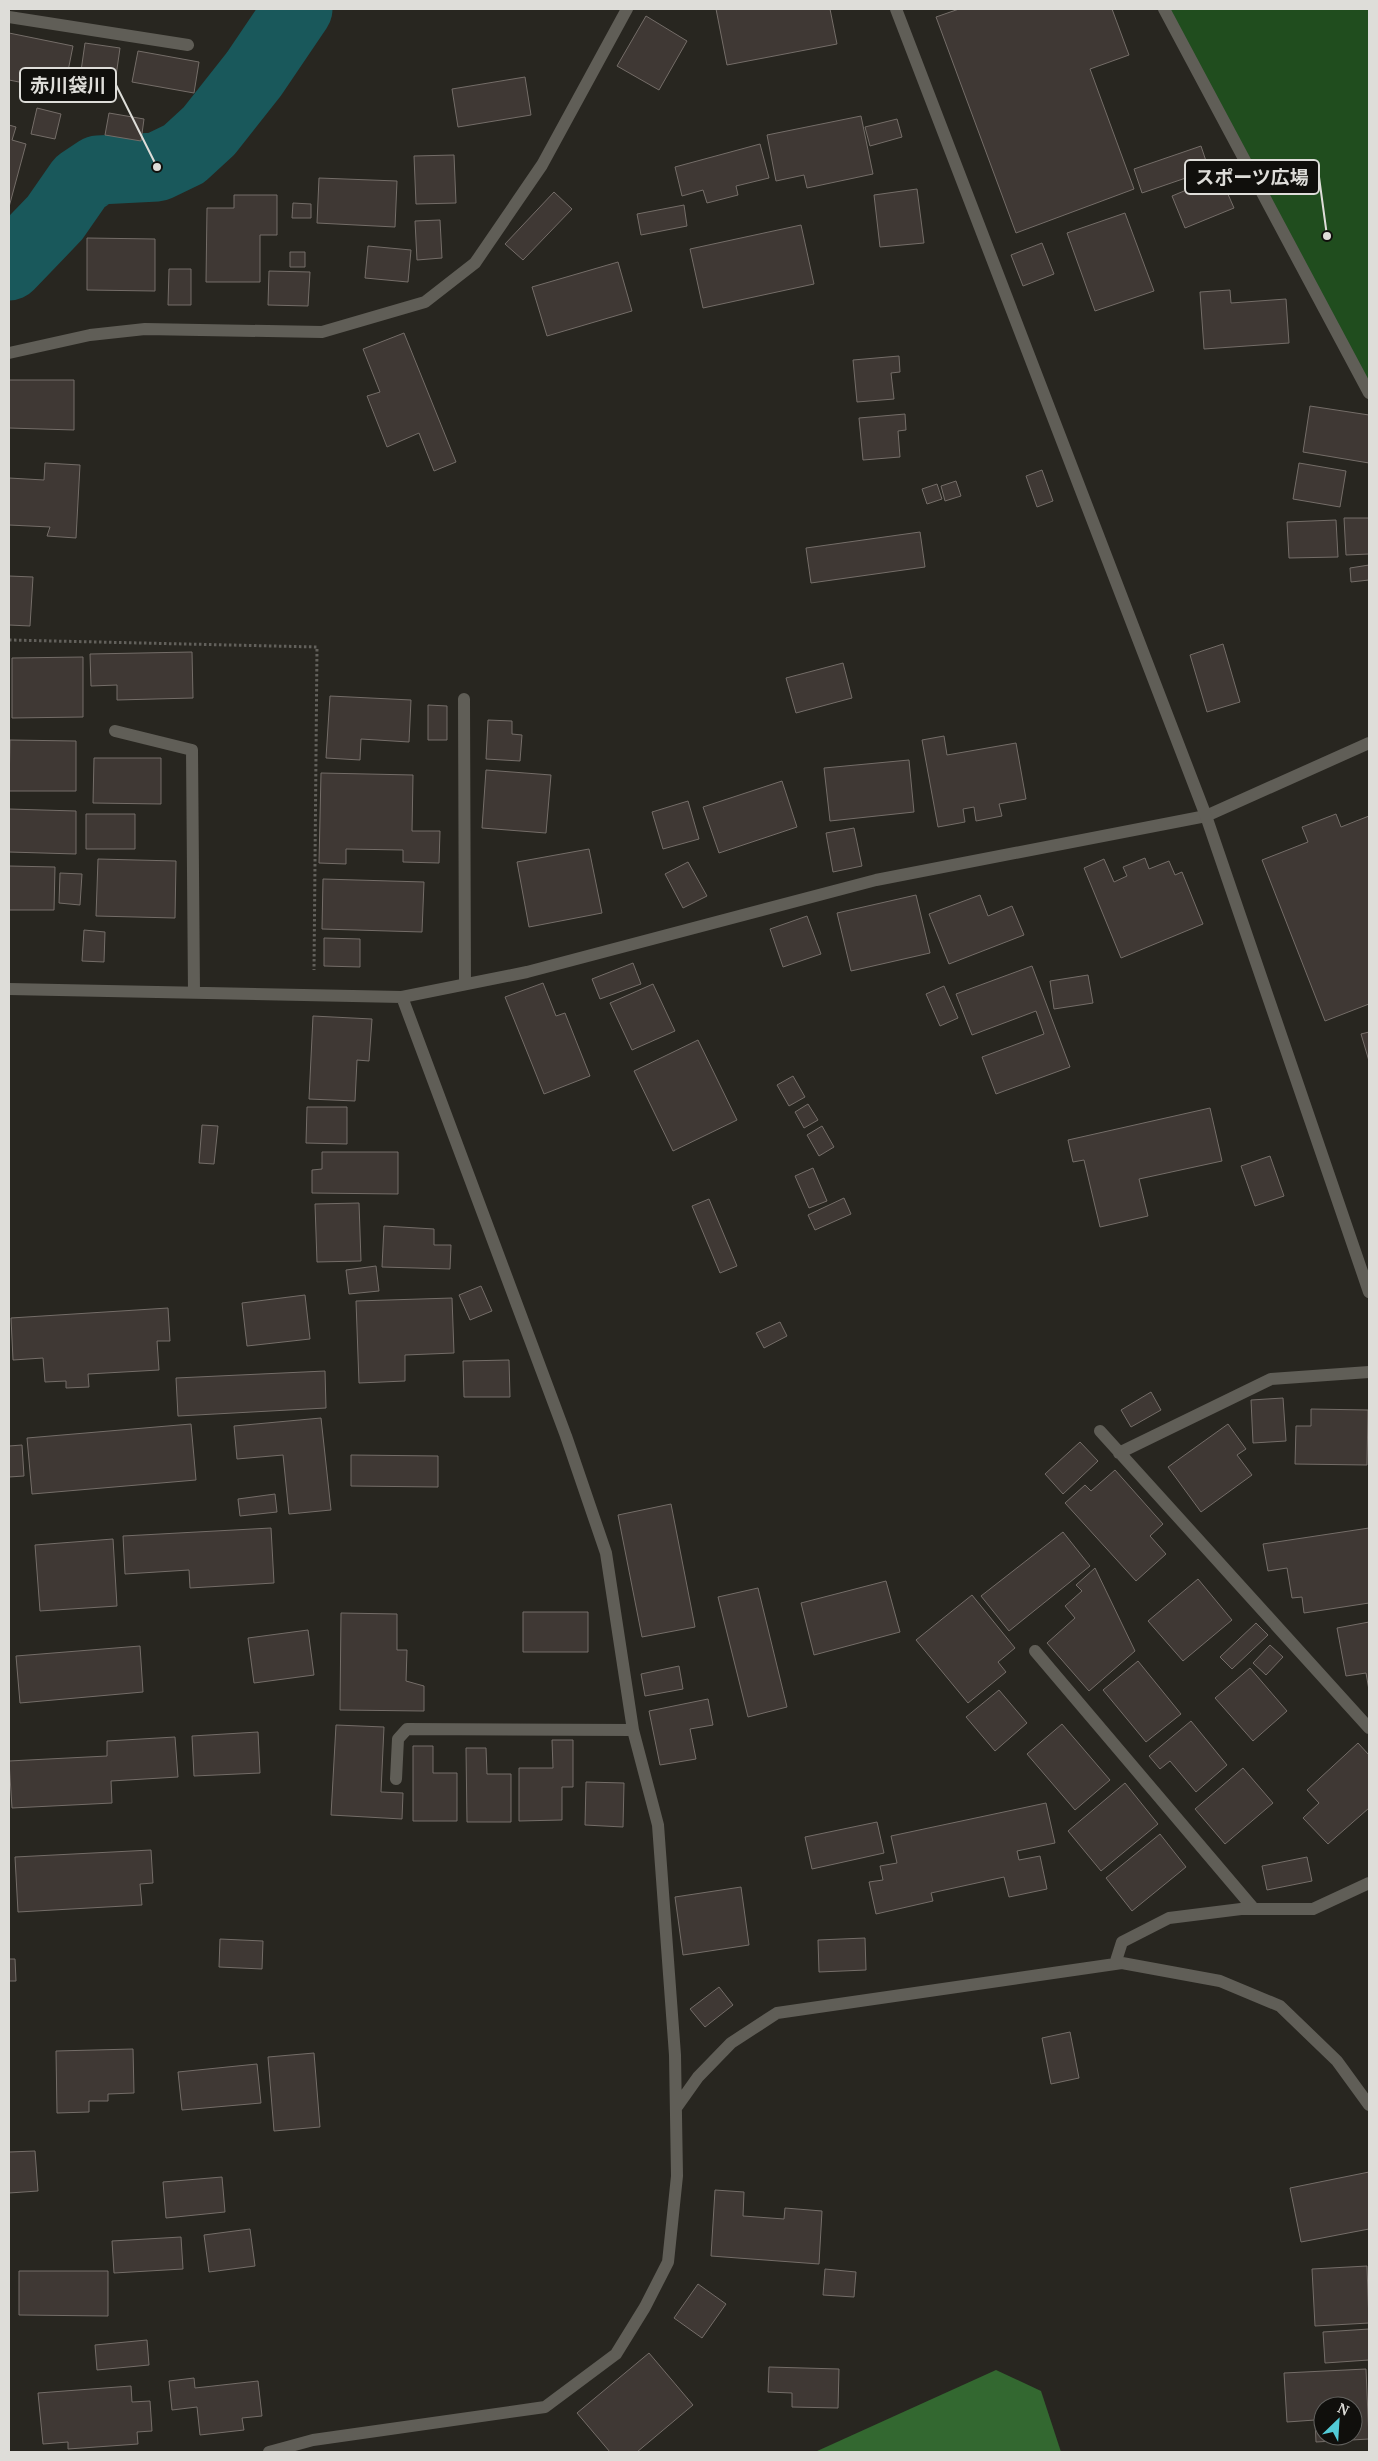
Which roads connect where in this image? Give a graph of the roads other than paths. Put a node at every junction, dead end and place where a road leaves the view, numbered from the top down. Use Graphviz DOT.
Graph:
graph roads {
  1 [pos="627,9"];
  2 [pos="896,9"];
  3 [pos="1164,9"];
  4 [pos="9,17"];
  5 [pos="188,45"];
  6 [pos="9,353"];
  7 [pos="1369,393"];
  8 [pos="464,699"];
  9 [pos="115,732"];
  10 [pos="1369,743"];
  11 [pos="1206,816"];
  12 [pos="465,984"];
  13 [pos="9,990"];
  14 [pos="194,992"];
  15 [pos="402,997"];
  16 [pos="1369,1292"];
  17 [pos="1369,1372"];
  18 [pos="1100,1431"];
  19 [pos="1119,1453"];
  20 [pos="1035,1651"];
  21 [pos="1369,1728"];
  22 [pos="633,1730"];
  23 [pos="396,1779"];
  24 [pos="1369,1883"];
  25 [pos="1254,1909"];
  26 [pos="1115,1964"];
  27 [pos="1369,2105"];
  28 [pos="676,2108"];
  29 [pos="269,2452"];
  1 -- 6 [label="street"];
  2 -- 11 [label="street"];
  3 -- 7 [label="street"];
  4 -- 5 [label="street"];
  8 -- 12 [label="street"];
  9 -- 14 [label="street"];
  10 -- 11 [label="street"];
  11 -- 12 [label="street"];
  11 -- 16 [label="street"];
  12 -- 15 [label="street"];
  13 -- 14 [label="street"];
  14 -- 15 [label="street"];
  15 -- 22 [label="street"];
  17 -- 19 [label="street"];
  18 -- 19 [label="street"];
  19 -- 21 [label="street"];
  20 -- 25 [label="street"];
  22 -- 23 [label="street"];
  22 -- 28 [label="street"];
  24 -- 25 [label="street"];
  25 -- 26 [label="street"];
  26 -- 27 [label="street"];
  26 -- 28 [label="street"];
  28 -- 29 [label="street"];
}
